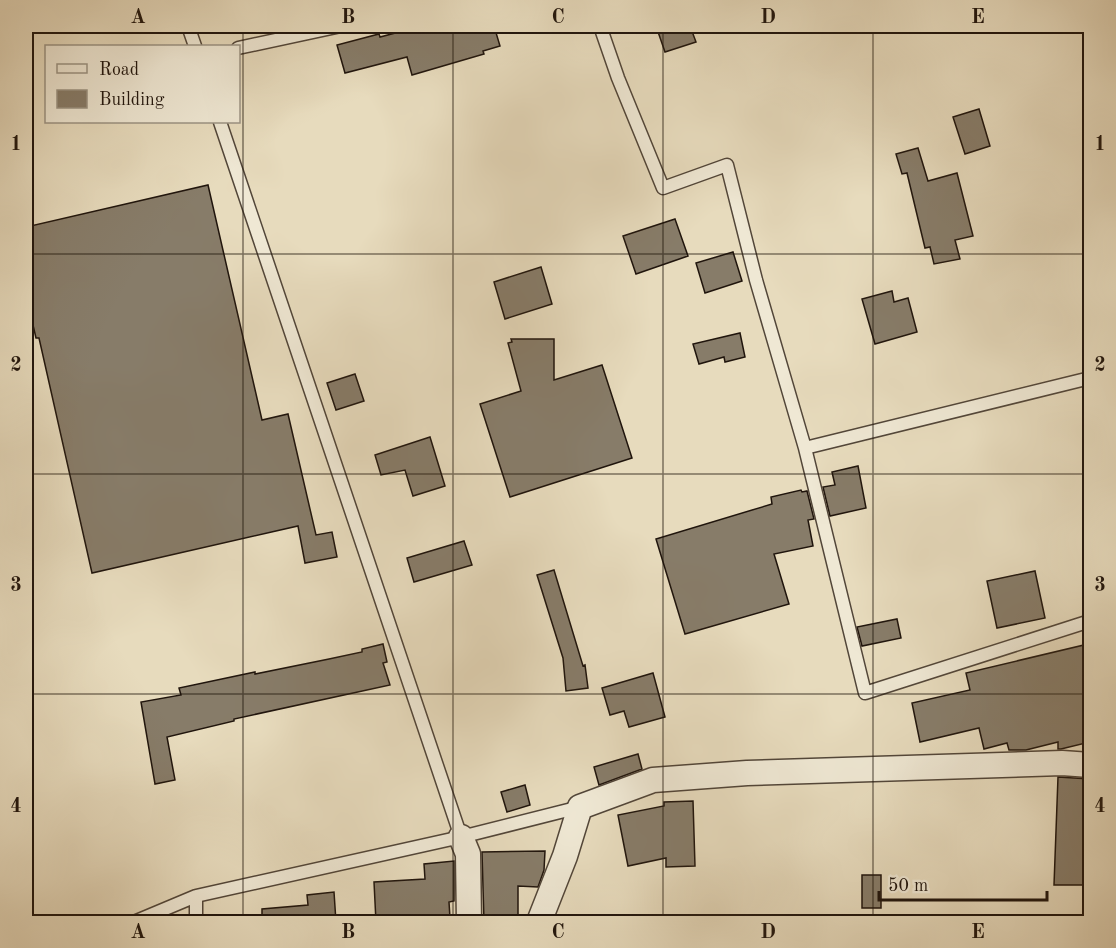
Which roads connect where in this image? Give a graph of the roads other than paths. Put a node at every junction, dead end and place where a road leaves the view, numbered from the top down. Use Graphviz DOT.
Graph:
graph roads {
  1 [pos="188,26"];
  2 [pos="341,26"];
  3 [pos="600,26"];
  4 [pos="195,45"];
  5 [pos="240,48"];
  6 [pos="220,123"];
  7 [pos="1090,378"];
  8 [pos="805,448"];
  9 [pos="1090,621"];
  10 [pos="1090,765"];
  11 [pos="580,807"];
  12 [pos="461,837"];
  13 [pos="196,896"];
  14 [pos="134,922"];
  15 [pos="196,922"];
  16 [pos="469,922"];
  17 [pos="539,922"];
  1 -- 4 [label="lane"];
  2 -- 5 [label="lane"];
  3 -- 8 [label="lane"];
  6 -- 12 [label="lane"];
  7 -- 8 [label="lane"];
  8 -- 9 [label="lane"];
  10 -- 11 [label="street"];
  11 -- 12 [label="lane"];
  11 -- 17 [label="street"];
  12 -- 13 [label="lane"];
  12 -- 16 [label="street"];
  13 -- 14 [label="lane"];
  13 -- 15 [label="lane"];
}
